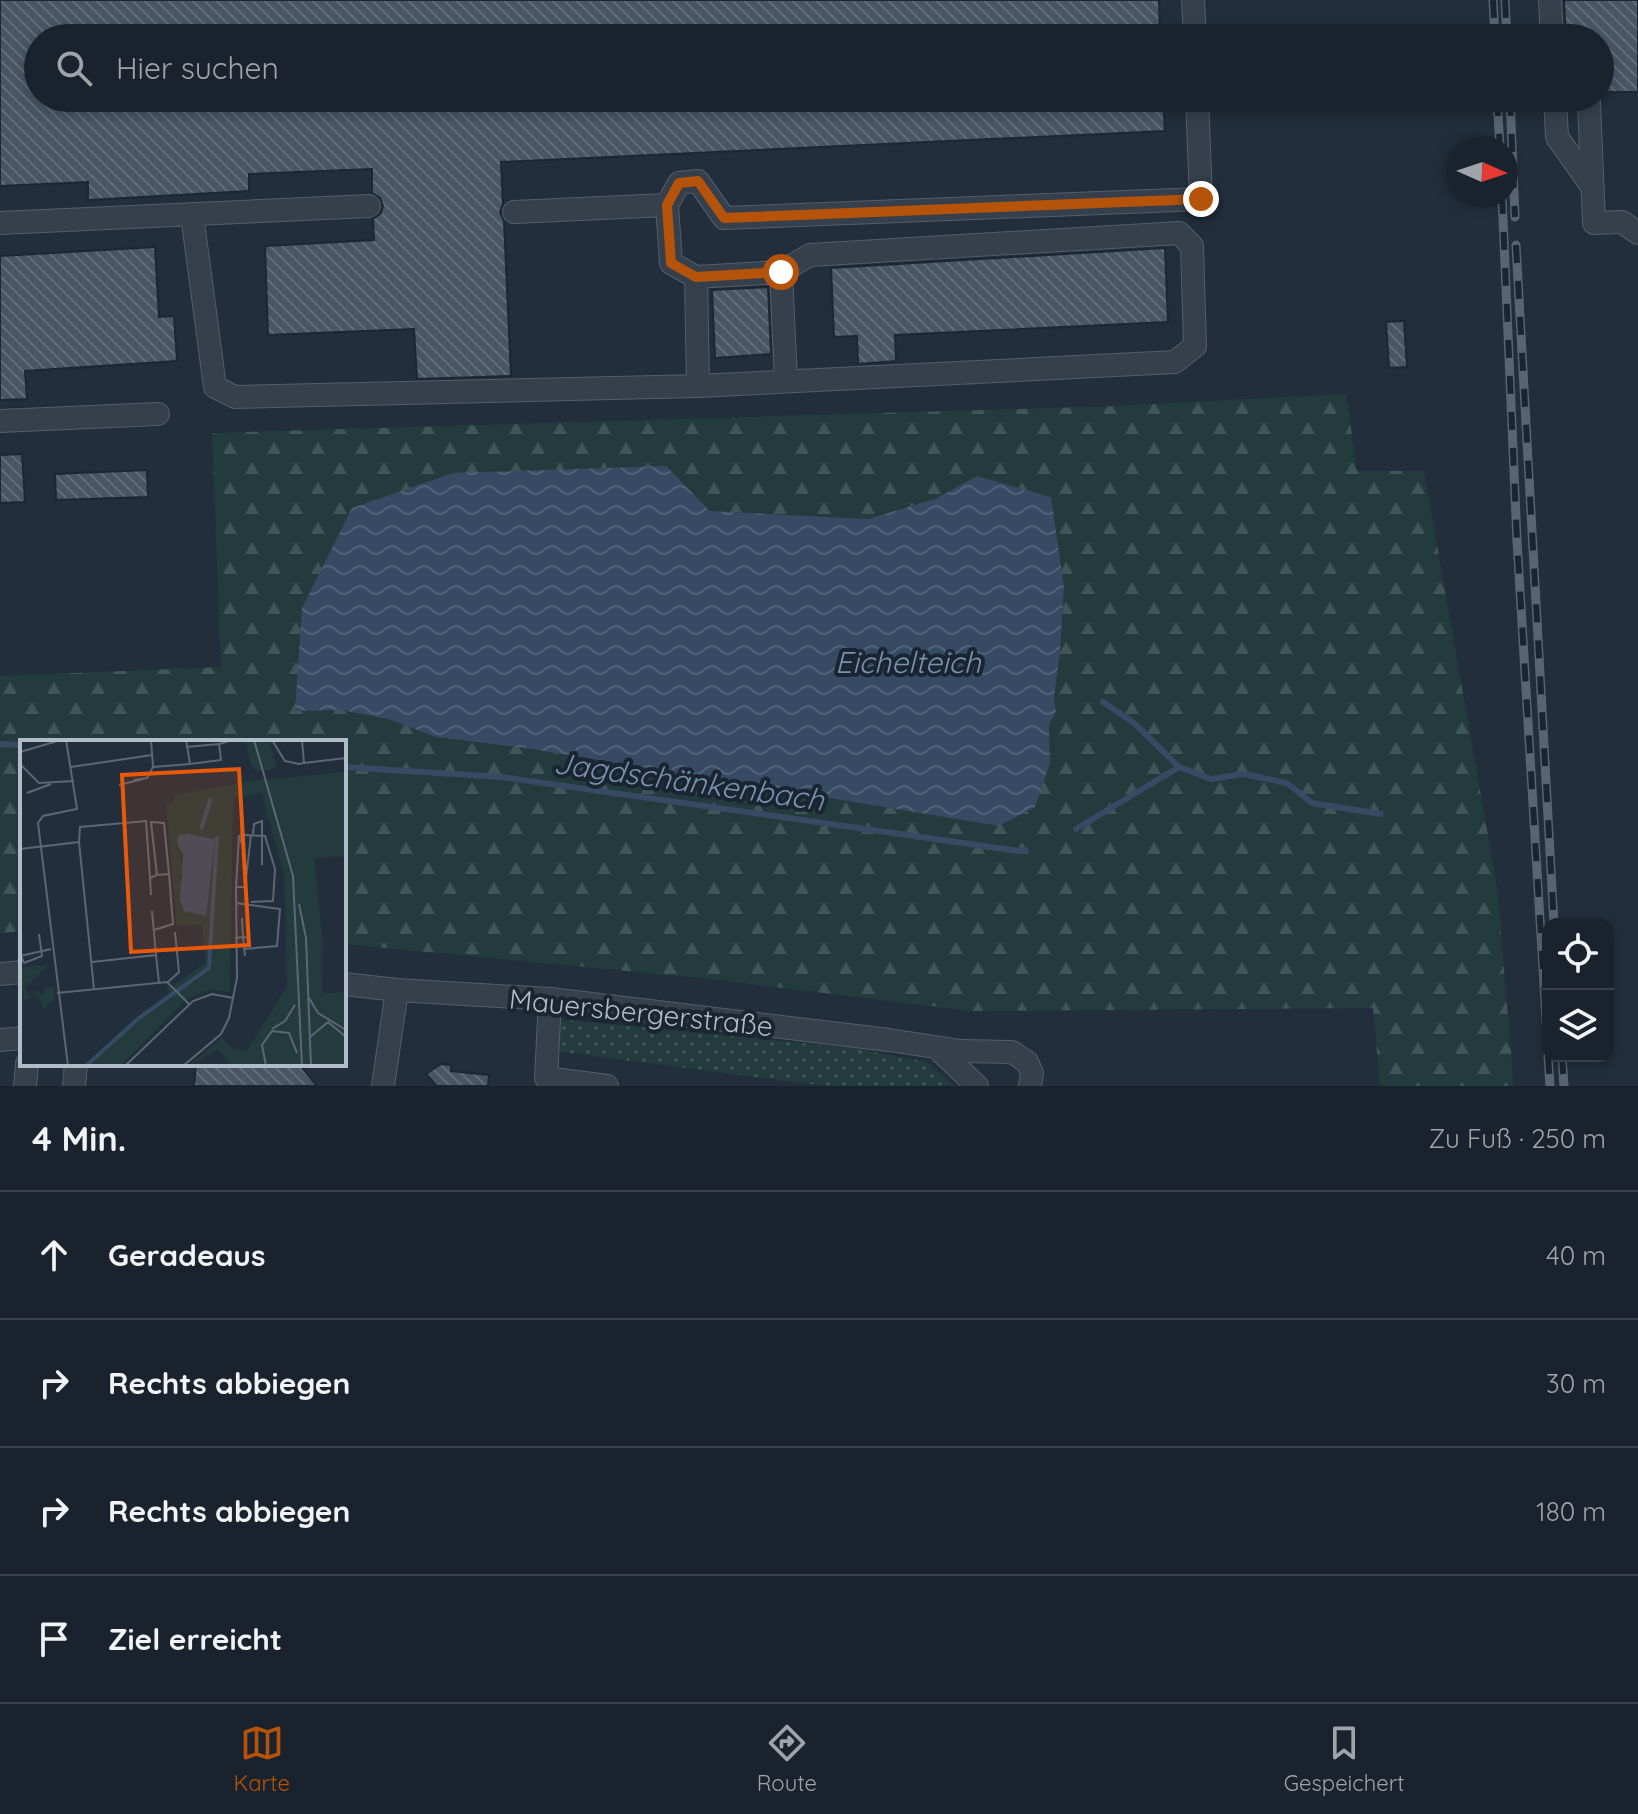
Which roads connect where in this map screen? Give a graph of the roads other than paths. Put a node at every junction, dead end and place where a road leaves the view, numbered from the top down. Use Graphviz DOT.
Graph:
graph roads {
  1 [pos="1193,0"];
  2 [pos="1550,0"];
  3 [pos="1194,24"];
  4 [pos="1551,24"];
  5 [pos="1198,112"];
  6 [pos="1556,112"];
  7 [pos="1589,112"];
  8 [pos="1593,188"];
  9 [pos="667,205"];
  10 [pos="369,206"];
  11 [pos="514,212"];
  12 [pos="192,215"];
  13 [pos="0,223"];
  14 [pos="1638,233"];
  15 [pos="781,272"];
  16 [pos="696,277"];
  17 [pos="786,381"];
  18 [pos="698,386"];
  19 [pos="158,414"];
  20 [pos="0,421"];
  21 [pos="20,972"];
  22 [pos="0,974"];
  23 [pos="346,984"];
  24 [pos="397,990"];
  25 [pos="550,999"];
  26 [pos="20,1038"];
  27 [pos="0,1040"];
  28 [pos="938,1049"];
  29 [pos="27,1066"];
  30 [pos="76,1066"];
  31 [pos="25,1086"];
  32 [pos="74,1086"];
  33 [pos="383,1086"];
  34 [pos="607,1086"];
  35 [pos="977,1086"];
  36 [pos="1030,1086"];
  1 -- 3 [label="street"];
  2 -- 4 [label="street"];
  5 -- 9 [label="street"];
  6 -- 8 [label="street"];
  7 -- 8 [label="street"];
  8 -- 14 [label="street"];
  9 -- 11 [label="street"];
  9 -- 16 [label="street"];
  10 -- 12 [label="street"];
  12 -- 13 [label="street"];
  12 -- 18 [label="street"];
  15 -- 16 [label="street"];
  15 -- 17 [label="street"];
  15 -- 17 [label="street"];
  16 -- 18 [label="street"];
  17 -- 18 [label="street"];
  19 -- 20 [label="street"];
  21 -- 22 [label="street"];
  23 -- 24 [label="street, Mauersbergerstraße"];
  24 -- 25 [label="street, Mauersbergerstraße"];
  24 -- 33 [label="street"];
  25 -- 28 [label="street, Mauersbergerstraße"];
  25 -- 34 [label="street"];
  26 -- 27 [label="street"];
  28 -- 35 [label="street"];
  28 -- 36 [label="street, Mauersbergerstraße"];
  29 -- 31 [label="street"];
  30 -- 32 [label="street"];
}
